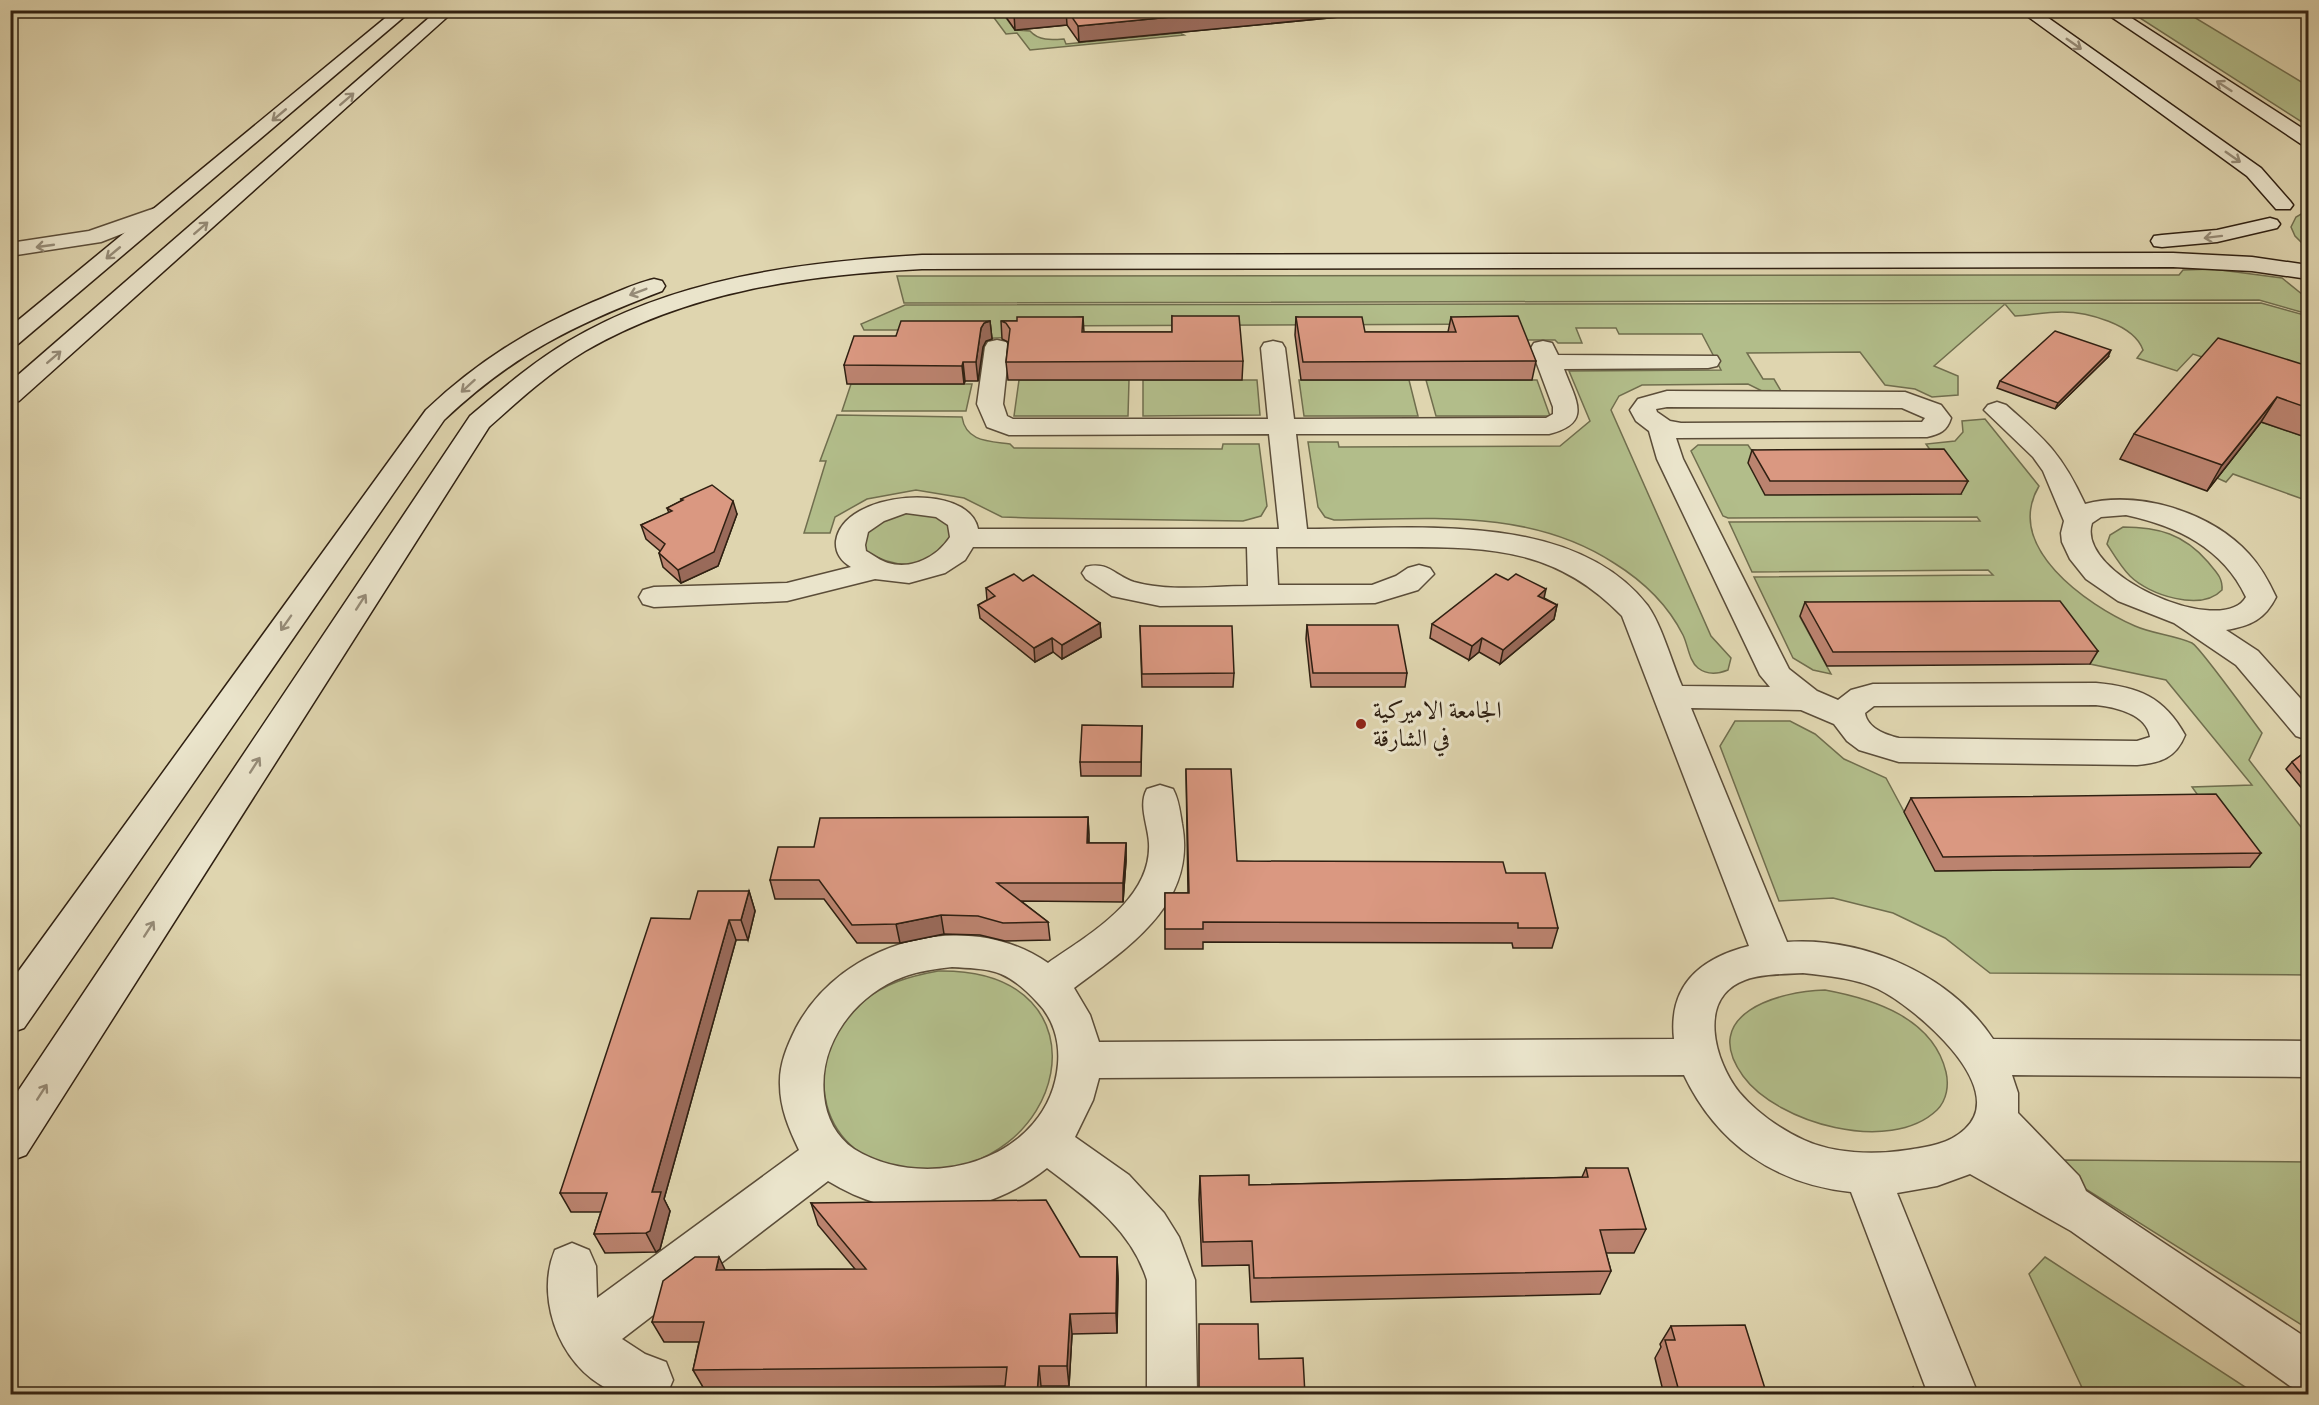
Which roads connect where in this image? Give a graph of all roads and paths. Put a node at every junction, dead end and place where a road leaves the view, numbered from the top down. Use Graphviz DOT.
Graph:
graph roads {
  1 [pos="405,10"];
  2 [pos="448,10"];
  3 [pos="2026,10"];
  4 [pos="2108,10"];
  5 [pos="2308,140"];
  6 [pos="161,212"];
  7 [pos="2285,224"];
  8 [pos="10,250"];
  9 [pos="2308,262"];
  10 [pos="2308,272"];
  11 [pos="10,339"];
  12 [pos="997,347"];
  13 [pos="1273,348"];
  14 [pos="1708,361"];
  15 [pos="10,396"];
  16 [pos="1997,410"];
  17 [pos="2047,421"];
  18 [pos="1282,427"];
  19 [pos="1662,428"];
  20 [pos="2049,461"];
  21 [pos="2126,507"];
  22 [pos="2078,520"];
  23 [pos="966,538"];
  24 [pos="1261,538"];
  25 [pos="1294,538"];
  26 [pos="874,570"];
  27 [pos="1097,573"];
  28 [pos="1419,574"];
  29 [pos="1263,596"];
  30 [pos="654,597"];
  31 [pos="2183,616"];
  32 [pos="2236,618"];
  33 [pos="2247,658"];
  34 [pos="1671,697"];
  35 [pos="1805,699"];
  36 [pos="1847,716"];
  37 [pos="2308,728"];
  38 [pos="1160,798"];
  39 [pos="1774,959"];
  40 [pos="1048,985"];
  41 [pos="10,1016"];
  42 [pos="1699,1057"];
  43 [pos="1983,1057"];
  44 [pos="2308,1059"];
  45 [pos="1080,1060"];
  46 [pos="1983,1136"];
  47 [pos="10,1141"];
  48 [pos="1045,1141"];
  49 [pos="827,1155"];
  50 [pos="1866,1172"];
  51 [pos="572,1266"];
  52 [pos="585,1336"];
  53 [pos="2308,1368"];
  54 [pos="648,1380"];
  55 [pos="1172,1395"];
  56 [pos="1953,1395"];
  1 -- 6 [label="street, one-way"];
  15 -- 2 [label="street, one-way"];
  3 -- 7 [label="street, one-way"];
  5 -- 4 [label="street, one-way"];
  6 -- 8 [label="street, one-way"];
  6 -- 11 [label="street, one-way"];
  7 -- 9 [label="street"];
  7 -- 41 [label="street, one-way"];
  47 -- 10 [label="street, one-way"];
  12 -- 18 [label="street"];
  13 -- 18 [label="street"];
  14 -- 18 [label="street"];
  16 -- 20 [label="street"];
  17 -- 20 [label="street"];
  18 -- 25 [label="street"];
  19 -- 19 [label="street"];
  19 -- 35 [label="street"];
  20 -- 21 [label="street"];
  20 -- 22 [label="street"];
  21 -- 22 [label="street"];
  21 -- 32 [label="street"];
  22 -- 31 [label="street"];
  23 -- 24 [label="street"];
  23 -- 26 [label="street"];
  23 -- 26 [label="street"];
  24 -- 25 [label="street"];
  24 -- 29 [label="street"];
  25 -- 34 [label="street"];
  26 -- 30 [label="street"];
  27 -- 29 [label="street"];
  28 -- 29 [label="street"];
  31 -- 32 [label="street"];
  31 -- 33 [label="street"];
  32 -- 33 [label="street"];
  33 -- 37 [label="street"];
  34 -- 35 [label="street"];
  34 -- 39 [label="street"];
  35 -- 36 [label="street"];
  36 -- 36 [label="street"];
  38 -- 40 [label="street"];
  39 -- 42 [label="street"];
  39 -- 43 [label="street"];
  40 -- 45 [label="street"];
  40 -- 49 [label="street"];
  42 -- 45 [label="street"];
  42 -- 50 [label="street"];
  43 -- 44 [label="street"];
  43 -- 46 [label="street"];
  45 -- 48 [label="street"];
  46 -- 50 [label="street"];
  46 -- 53 [label="street"];
  48 -- 49 [label="street"];
  48 -- 55 [label="street"];
  49 -- 52 [label="street"];
  50 -- 56 [label="street"];
  51 -- 52 [label="street"];
  52 -- 54 [label="street"];
}
